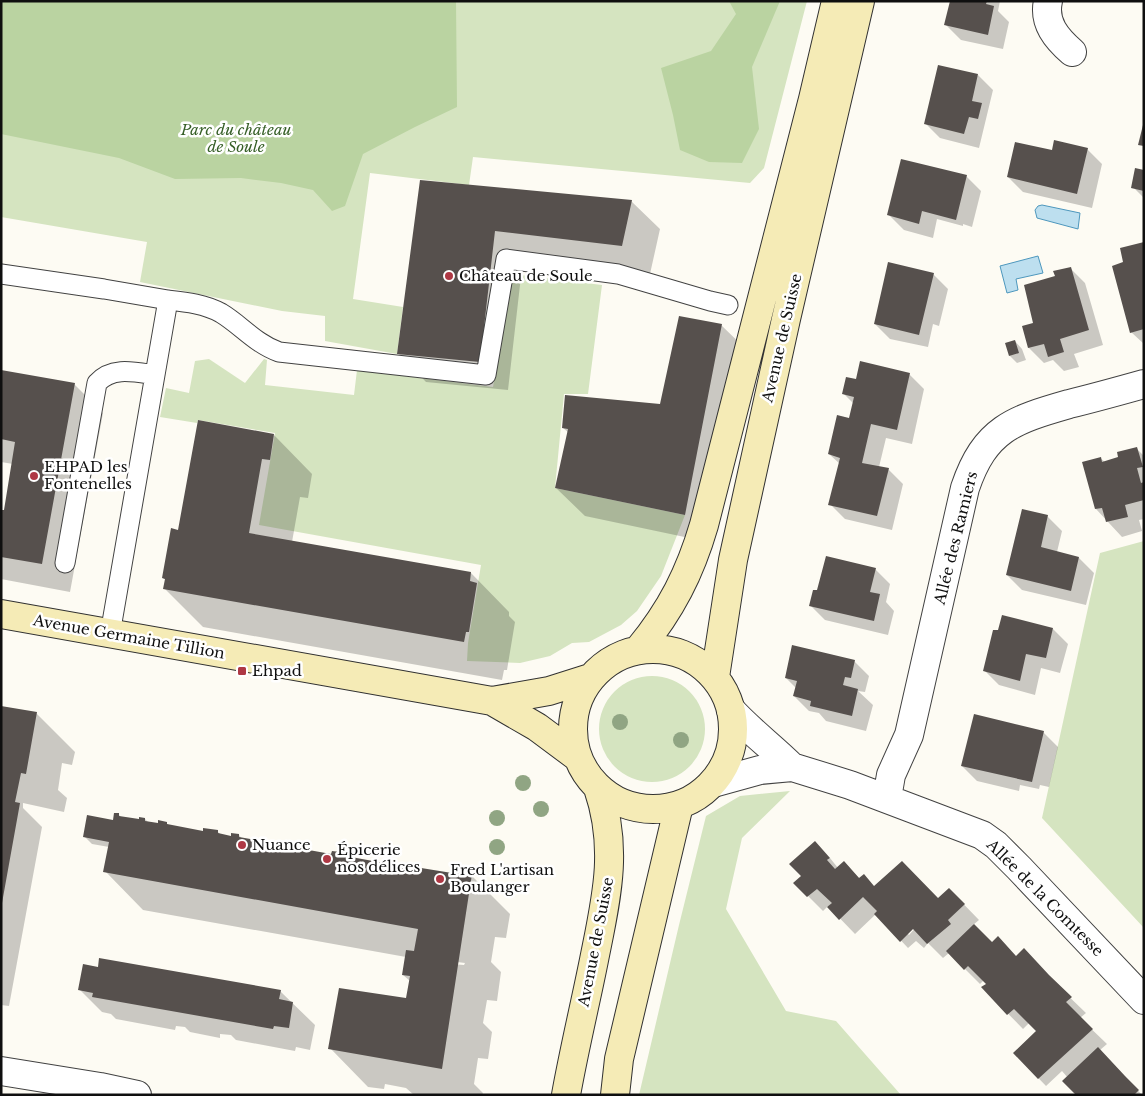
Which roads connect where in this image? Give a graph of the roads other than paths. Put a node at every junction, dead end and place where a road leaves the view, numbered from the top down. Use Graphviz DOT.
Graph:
graph roads {
  1 [pos="836,1"];
  2 [pos="860,1"];
  3 [pos="1048,1"];
  4 [pos="1072,52"];
  5 [pos="1,274"];
  6 [pos="168,300"];
  7 [pos="728,305"];
  8 [pos="155,375"];
  9 [pos="1144,384"];
  10 [pos="65,563"];
  11 [pos="1,614"];
  12 [pos="110,634"];
  13 [pos="639,649"];
  14 [pos="590,678"];
  15 [pos="715,678"];
  16 [pos="492,701"];
  17 [pos="731,710"];
  18 [pos="576,756"];
  19 [pos="792,767"];
  20 [pos="713,783"];
  21 [pos="598,788"];
  22 [pos="887,798"];
  23 [pos="679,804"];
  24 [pos="1144,1000"];
  25 [pos="1,1071"];
  26 [pos="137,1095"];
  27 [pos="566,1095"];
  28 [pos="615,1095"];
  1 -- 13 [label="street, Avenue de Suisse"];
  2 -- 15 [label="street, Avenue de Suisse"];
  3 -- 4 [label="street"];
  5 -- 6 [label="lane"];
  6 -- 7 [label="lane"];
  6 -- 8 [label="lane"];
  8 -- 10 [label="lane"];
  8 -- 12 [label="lane"];
  9 -- 22 [label="street, Allée des Ramiers"];
  11 -- 12 [label="street, Avenue Germaine Tillion"];
  12 -- 16 [label="street, Avenue Germaine Tillion"];
  13 -- 14 [label="street"];
  13 -- 15 [label="street"];
  14 -- 16 [label="street, Avenue Germaine Tillion"];
  14 -- 18 [label="street"];
  15 -- 17 [label="street"];
  16 -- 18 [label="street, Avenue Germaine Tillion"];
  17 -- 19 [label="street, Allée de la Comtesse"];
  17 -- 20 [label="street"];
  18 -- 21 [label="street"];
  19 -- 20 [label="street, Allée de la Comtesse"];
  19 -- 22 [label="street, Allée de la Comtesse"];
  20 -- 23 [label="street"];
  21 -- 23 [label="street"];
  21 -- 27 [label="street, Avenue de Suisse"];
  22 -- 24 [label="street, Allée de la Comtesse"];
  23 -- 28 [label="street"];
  25 -- 26 [label="street"];
}
